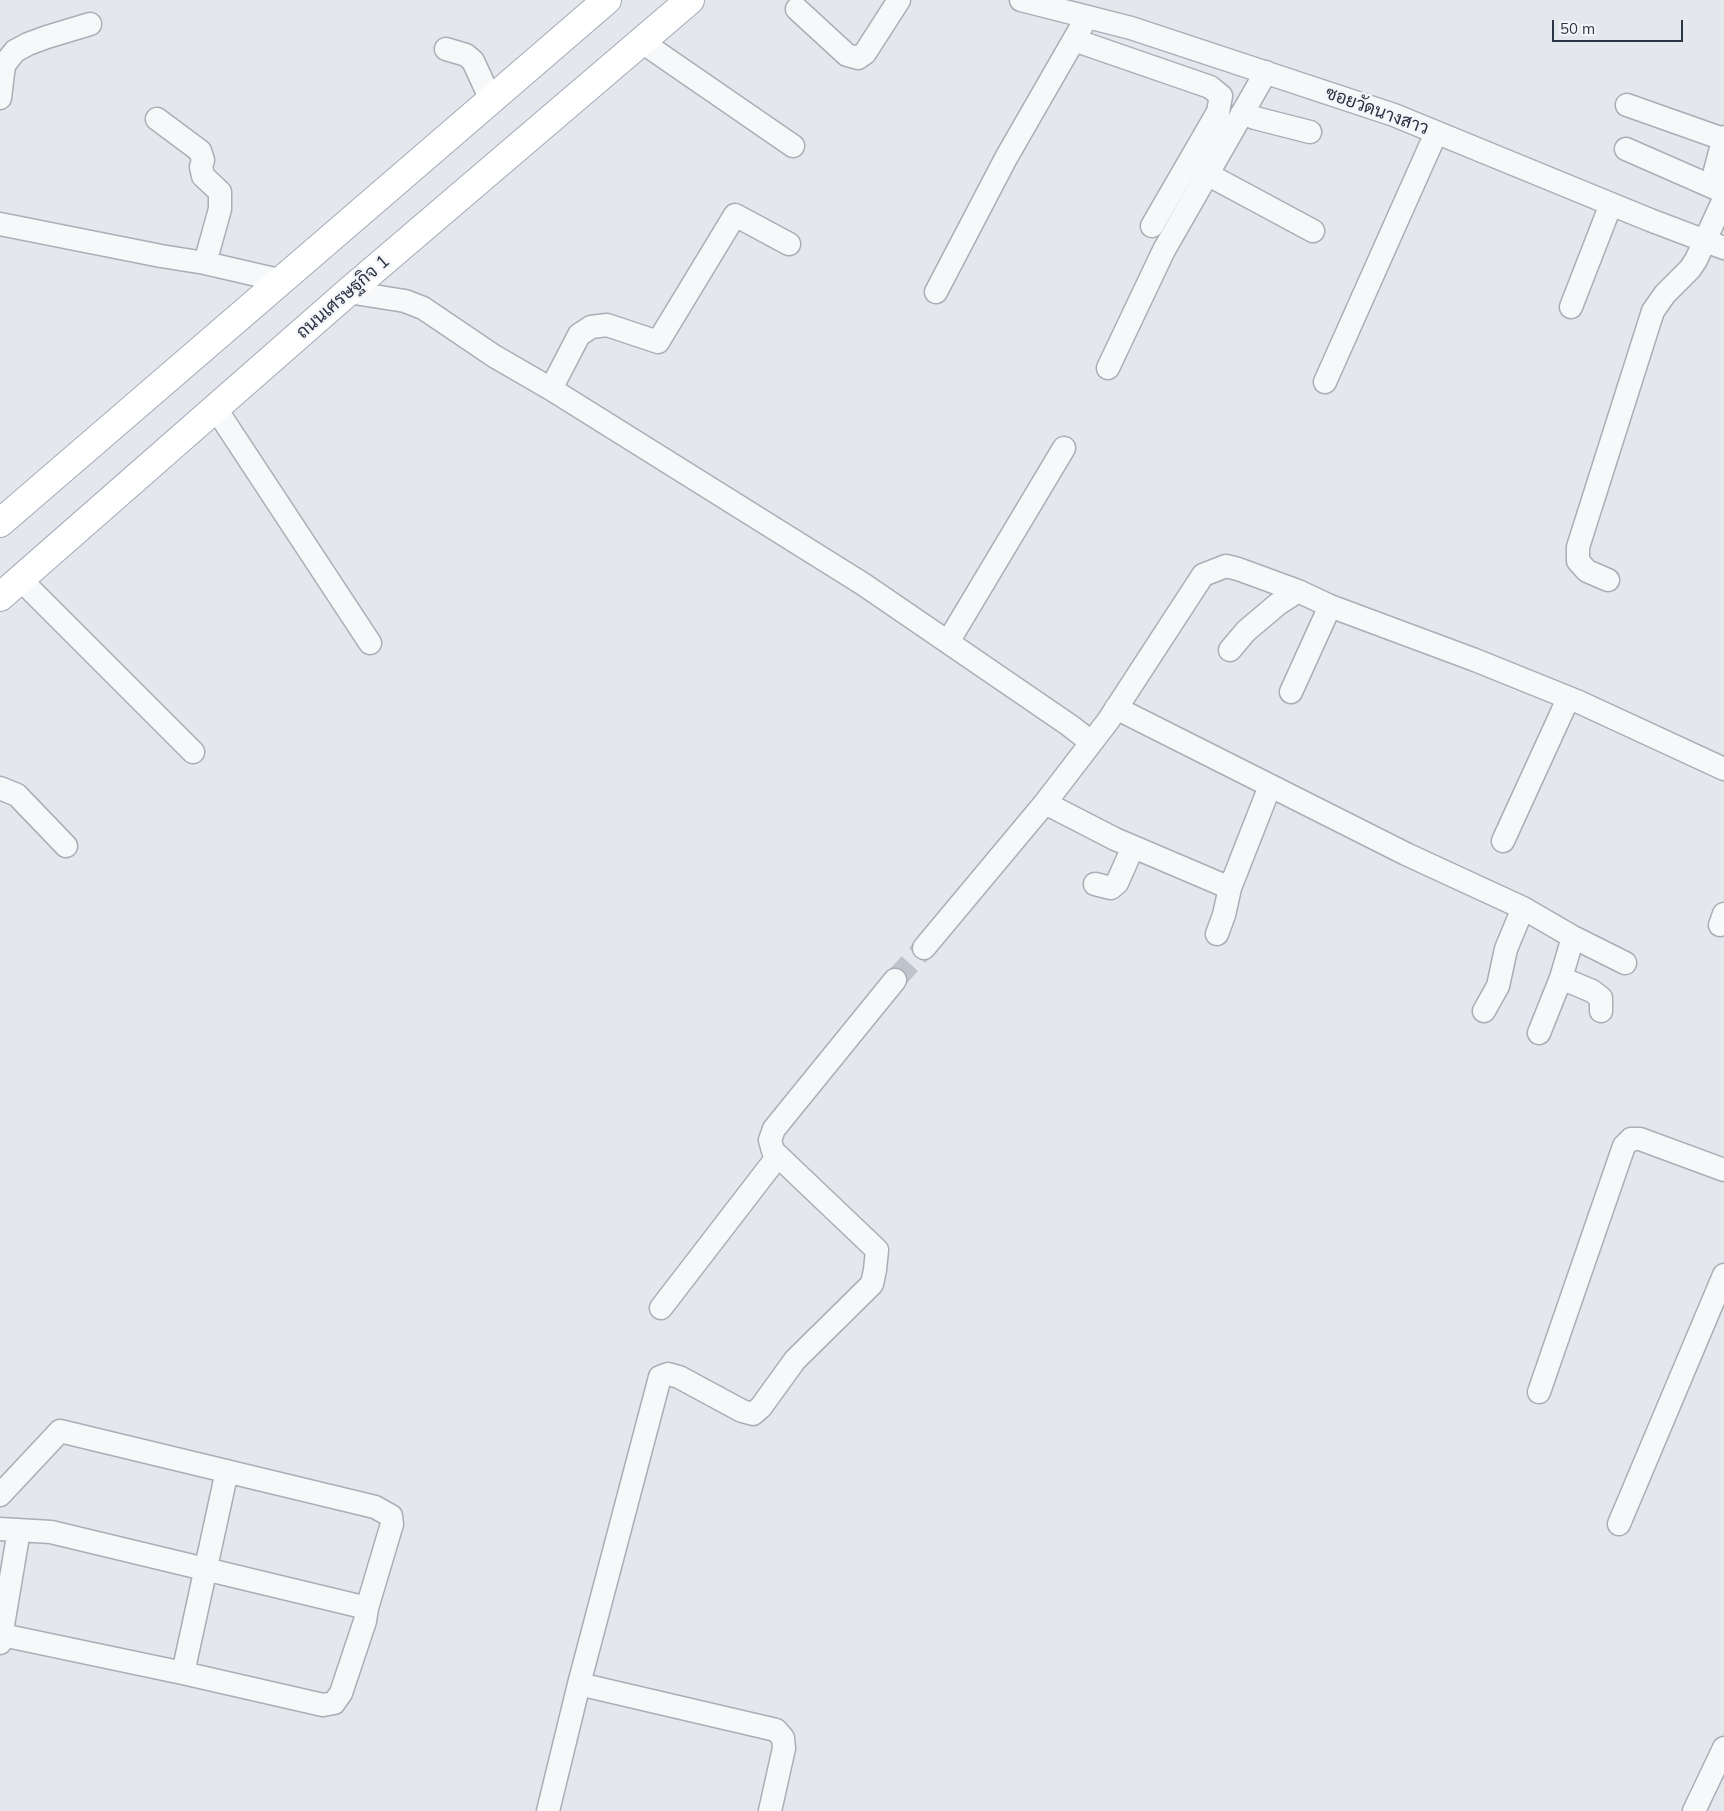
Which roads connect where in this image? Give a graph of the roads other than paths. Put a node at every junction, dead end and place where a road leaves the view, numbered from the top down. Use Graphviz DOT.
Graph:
graph roads {
  1 [pos="607,0"];
  2 [pos="690,0"];
  3 [pos="899,0"];
  4 [pos="1021,0"];
  5 [pos="796,9"];
  6 [pos="1087,17"];
  7 [pos="90,24"];
  8 [pos="1074,40"];
  9 [pos="642,42"];
  10 [pos="446,49"];
  11 [pos="1266,72"];
  12 [pos="0,98"];
  13 [pos="491,100"];
  14 [pos="1627,105"];
  15 [pos="1242,113"];
  16 [pos="157,119"];
  17 [pos="1310,132"];
  18 [pos="1436,132"];
  19 [pos="1724,138"];
  20 [pos="793,146"];
  21 [pos="1626,149"];
  22 [pos="1207,174"];
  23 [pos="1720,192"];
  24 [pos="1611,204"];
  25 [pos="0,224"];
  26 [pos="1152,226"];
  27 [pos="1313,230"];
  28 [pos="789,244"];
  29 [pos="1715,244"];
  30 [pos="205,262"];
  31 [pos="283,280"];
  32 [pos="348,292"];
  33 [pos="936,292"];
  34 [pos="1571,307"];
  35 [pos="1108,368"];
  36 [pos="1325,382"];
  37 [pos="551,389"];
  38 [pos="216,409"];
  39 [pos="1064,448"];
  40 [pos="0,523"];
  41 [pos="20,580"];
  42 [pos="1608,580"];
  43 [pos="1298,591"];
  44 [pos="0,597"];
  45 [pos="1330,606"];
  46 [pos="948,642"];
  47 [pos="370,643"];
  48 [pos="1230,650"];
  49 [pos="1290,692"];
  50 [pos="1568,699"];
  51 [pos="1116,708"];
  52 [pos="1091,742"];
  53 [pos="193,752"];
  54 [pos="1724,769"];
  55 [pos="1270,786"];
  56 [pos="0,788"];
  57 [pos="1046,803"];
  58 [pos="1503,841"];
  59 [pos="66,846"];
  60 [pos="1133,847"];
  61 [pos="1095,884"];
  62 [pos="1230,888"];
  63 [pos="1523,908"];
  64 [pos="1217,934"];
  65 [pos="1573,937"];
  66 [pos="924,948"];
  67 [pos="1625,963"];
  68 [pos="1561,978"];
  69 [pos="895,980"];
  70 [pos="1484,1011"];
  71 [pos="1601,1011"];
  72 [pos="1539,1033"];
  73 [pos="778,1156"];
  74 [pos="1724,1170"];
  75 [pos="1724,1275"];
  76 [pos="661,1308"];
  77 [pos="1539,1392"];
  78 [pos="227,1471"];
  79 [pos="0,1495"];
  80 [pos="1619,1524"];
  81 [pos="10,1529"];
  82 [pos="206,1570"];
  83 [pos="367,1608"];
  84 [pos="1,1639"];
  85 [pos="183,1672"];
  86 [pos="578,1684"];
  87 [pos="1724,1748"];
  88 [pos="548,1811"];
  89 [pos="770,1811"];
  90 [pos="1694,1811"];
  1 -- 13 [label="main road"];
  2 -- 9 [label="main road, ถนนเศรษฐกิจ 1"];
  3 -- 5 [label="street"];
  4 -- 6 [label="street, ซอยวัดนางสาว"];
  6 -- 8 [label="street"];
  6 -- 11 [label="street, ซอยวัดนางสาว"];
  7 -- 12 [label="street"];
  8 -- 26 [label="street"];
  8 -- 33 [label="street"];
  9 -- 20 [label="street"];
  9 -- 32 [label="main road, ถนนเศรษฐกิจ 1"];
  10 -- 13 [label="street"];
  11 -- 15 [label="street"];
  11 -- 18 [label="street, ซอยวัดนางสาว"];
  13 -- 31 [label="main road"];
  14 -- 19 [label="street"];
  15 -- 17 [label="street"];
  15 -- 22 [label="street"];
  16 -- 30 [label="street"];
  18 -- 24 [label="street, ซอยวัดนางสาว"];
  18 -- 36 [label="street"];
  19 -- 23 [label="street"];
  21 -- 23 [label="street"];
  22 -- 27 [label="street"];
  22 -- 35 [label="street"];
  23 -- 29 [label="street"];
  24 -- 29 [label="street, ซอยวัดนางสาว"];
  24 -- 34 [label="street"];
  25 -- 30 [label="street"];
  28 -- 37 [label="street"];
  29 -- 42 [label="street"];
  30 -- 31 [label="street"];
  31 -- 40 [label="main road"];
  32 -- 37 [label="street"];
  32 -- 38 [label="main road, ถนนเศรษฐกิจ 1"];
  37 -- 46 [label="street"];
  38 -- 41 [label="main road, ถนนเศรษฐกิจ 1"];
  38 -- 47 [label="street"];
  39 -- 46 [label="street"];
  41 -- 44 [label="main road, ถนนเศรษฐกิจ 1"];
  41 -- 53 [label="street"];
  43 -- 45 [label="street"];
  43 -- 48 [label="street"];
  43 -- 51 [label="street"];
  45 -- 49 [label="street"];
  45 -- 50 [label="street"];
  46 -- 52 [label="street"];
  50 -- 54 [label="street"];
  50 -- 58 [label="street"];
  51 -- 52 [label="street"];
  51 -- 55 [label="street"];
  52 -- 57 [label="street"];
  55 -- 62 [label="street"];
  55 -- 63 [label="street"];
  56 -- 59 [label="street"];
  57 -- 60 [label="street"];
  57 -- 66 [label="street"];
  60 -- 61 [label="street"];
  60 -- 62 [label="street"];
  62 -- 64 [label="street"];
  63 -- 65 [label="street"];
  63 -- 70 [label="street"];
  65 -- 67 [label="street"];
  65 -- 68 [label="street"];
  68 -- 71 [label="street"];
  68 -- 72 [label="street"];
  69 -- 73 [label="street"];
  73 -- 76 [label="street"];
  73 -- 86 [label="street"];
  74 -- 77 [label="street"];
  75 -- 80 [label="street"];
  78 -- 79 [label="street"];
  78 -- 82 [label="street"];
  78 -- 83 [label="street"];
  81 -- 82 [label="street"];
  81 -- 84 [label="street"];
  82 -- 83 [label="street"];
  82 -- 85 [label="street"];
  83 -- 85 [label="street"];
  84 -- 85 [label="street"];
  86 -- 88 [label="street"];
  86 -- 89 [label="street"];
  87 -- 90 [label="street"];
}
